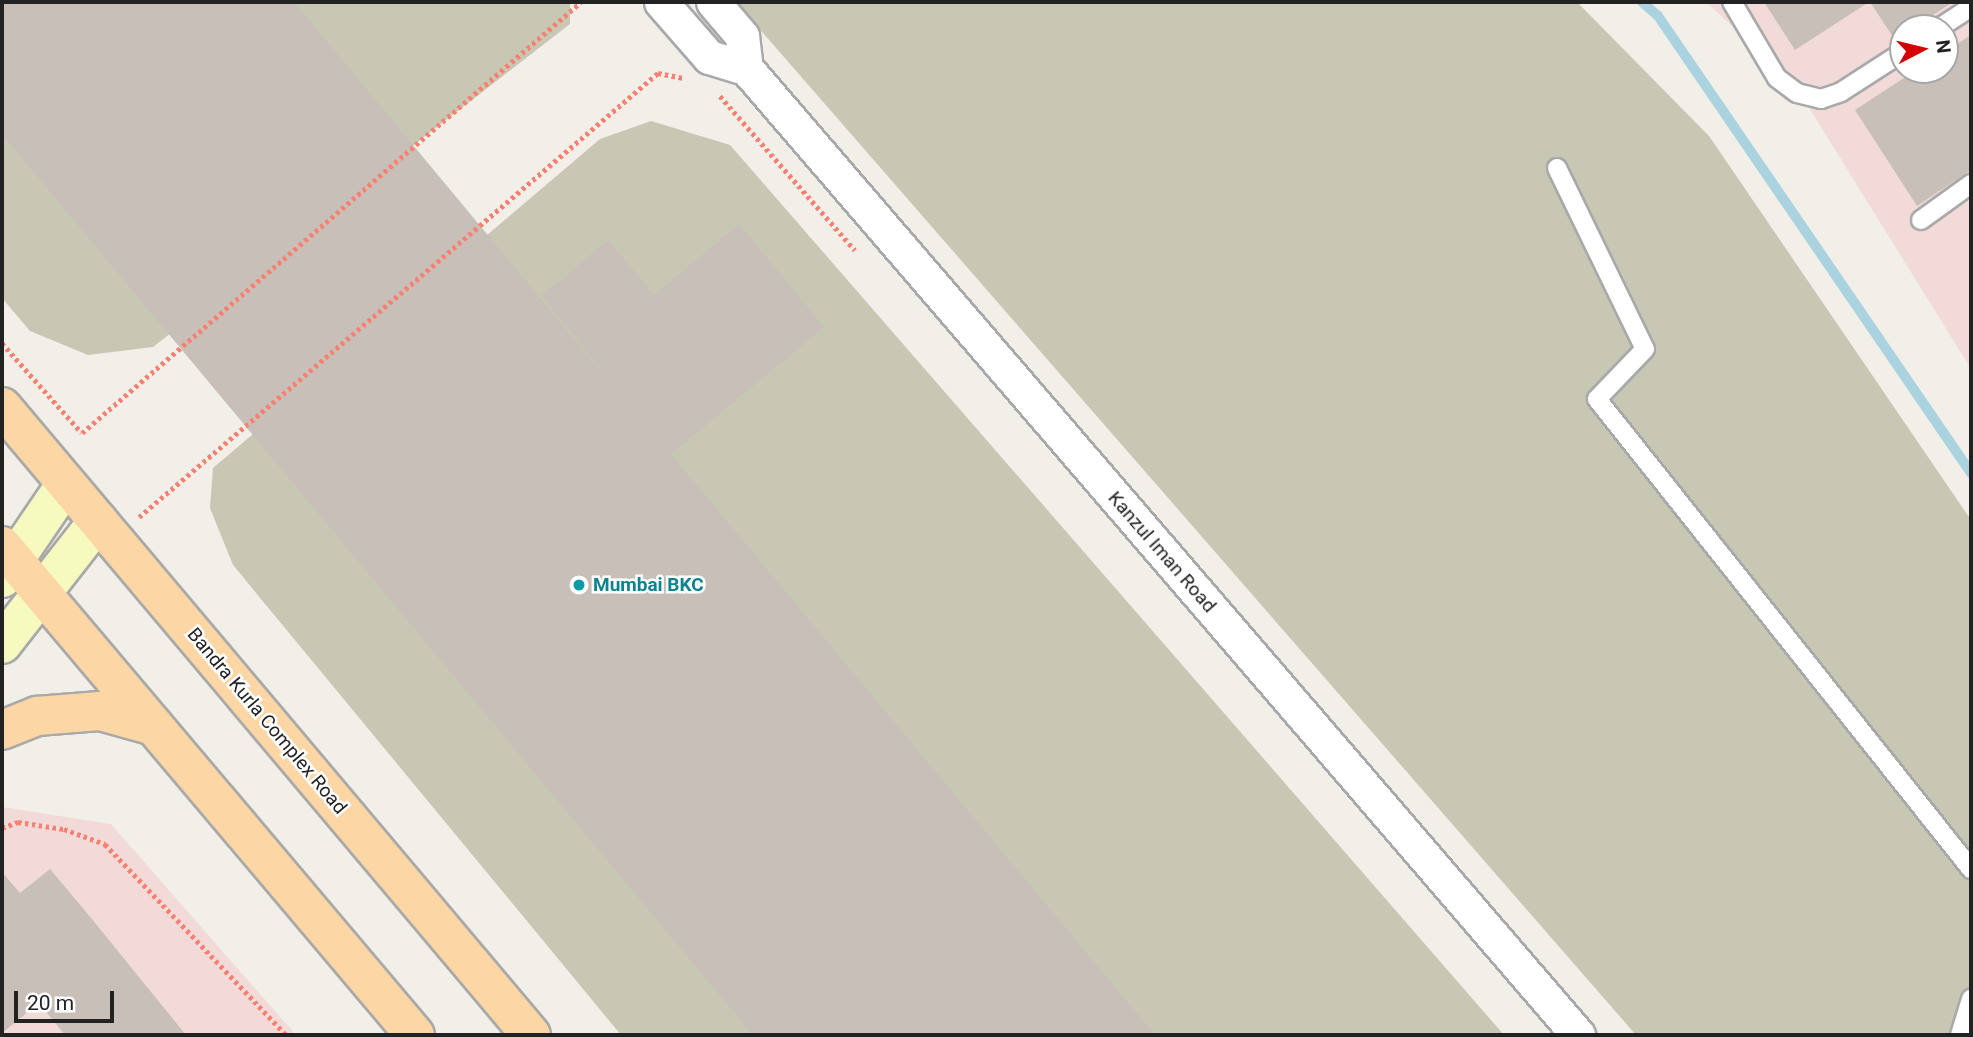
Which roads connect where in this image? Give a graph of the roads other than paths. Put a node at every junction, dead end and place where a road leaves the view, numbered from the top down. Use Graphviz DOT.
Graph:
graph roads {
  1 [pos="660,2"];
  2 [pos="713,2"];
  3 [pos="1732,2"];
  4 [pos="1889,61"];
  5 [pos="746,68"];
  6 [pos="1558,169"];
  7 [pos="1971,184"];
  8 [pos="1921,220"];
  9 [pos="2,407"];
  10 [pos="66,484"];
  11 [pos="115,522"];
  12 [pos="6,562"];
  13 [pos="41,592"];
  14 [pos="2,644"];
  15 [pos="154,726"];
  16 [pos="2,730"];
  17 [pos="1971,869"];
  18 [pos="1971,999"];
  19 [pos="415,1035"];
  20 [pos="531,1035"];
  21 [pos="1578,1035"];
  22 [pos="1960,1035"];
  1 -- 5 [label="street"];
  2 -- 5 [label="street"];
  3 -- 4 [label="lane"];
  5 -- 21 [label="street, Kanzul Iman Road"];
  6 -- 17 [label="lane"];
  7 -- 8 [label="lane"];
  9 -- 10 [label="main road, Bandra Kurla Complex Road"];
  10 -- 11 [label="main road, Bandra Kurla Complex Road"];
  10 -- 12 [label="main road"];
  11 -- 13 [label="main road"];
  11 -- 20 [label="main road, Bandra Kurla Complex Road"];
  12 -- 13 [label="main road"];
  13 -- 14 [label="main road"];
  13 -- 15 [label="main road"];
  15 -- 16 [label="main road"];
  15 -- 19 [label="main road"];
  18 -- 22 [label="lane"];
}
